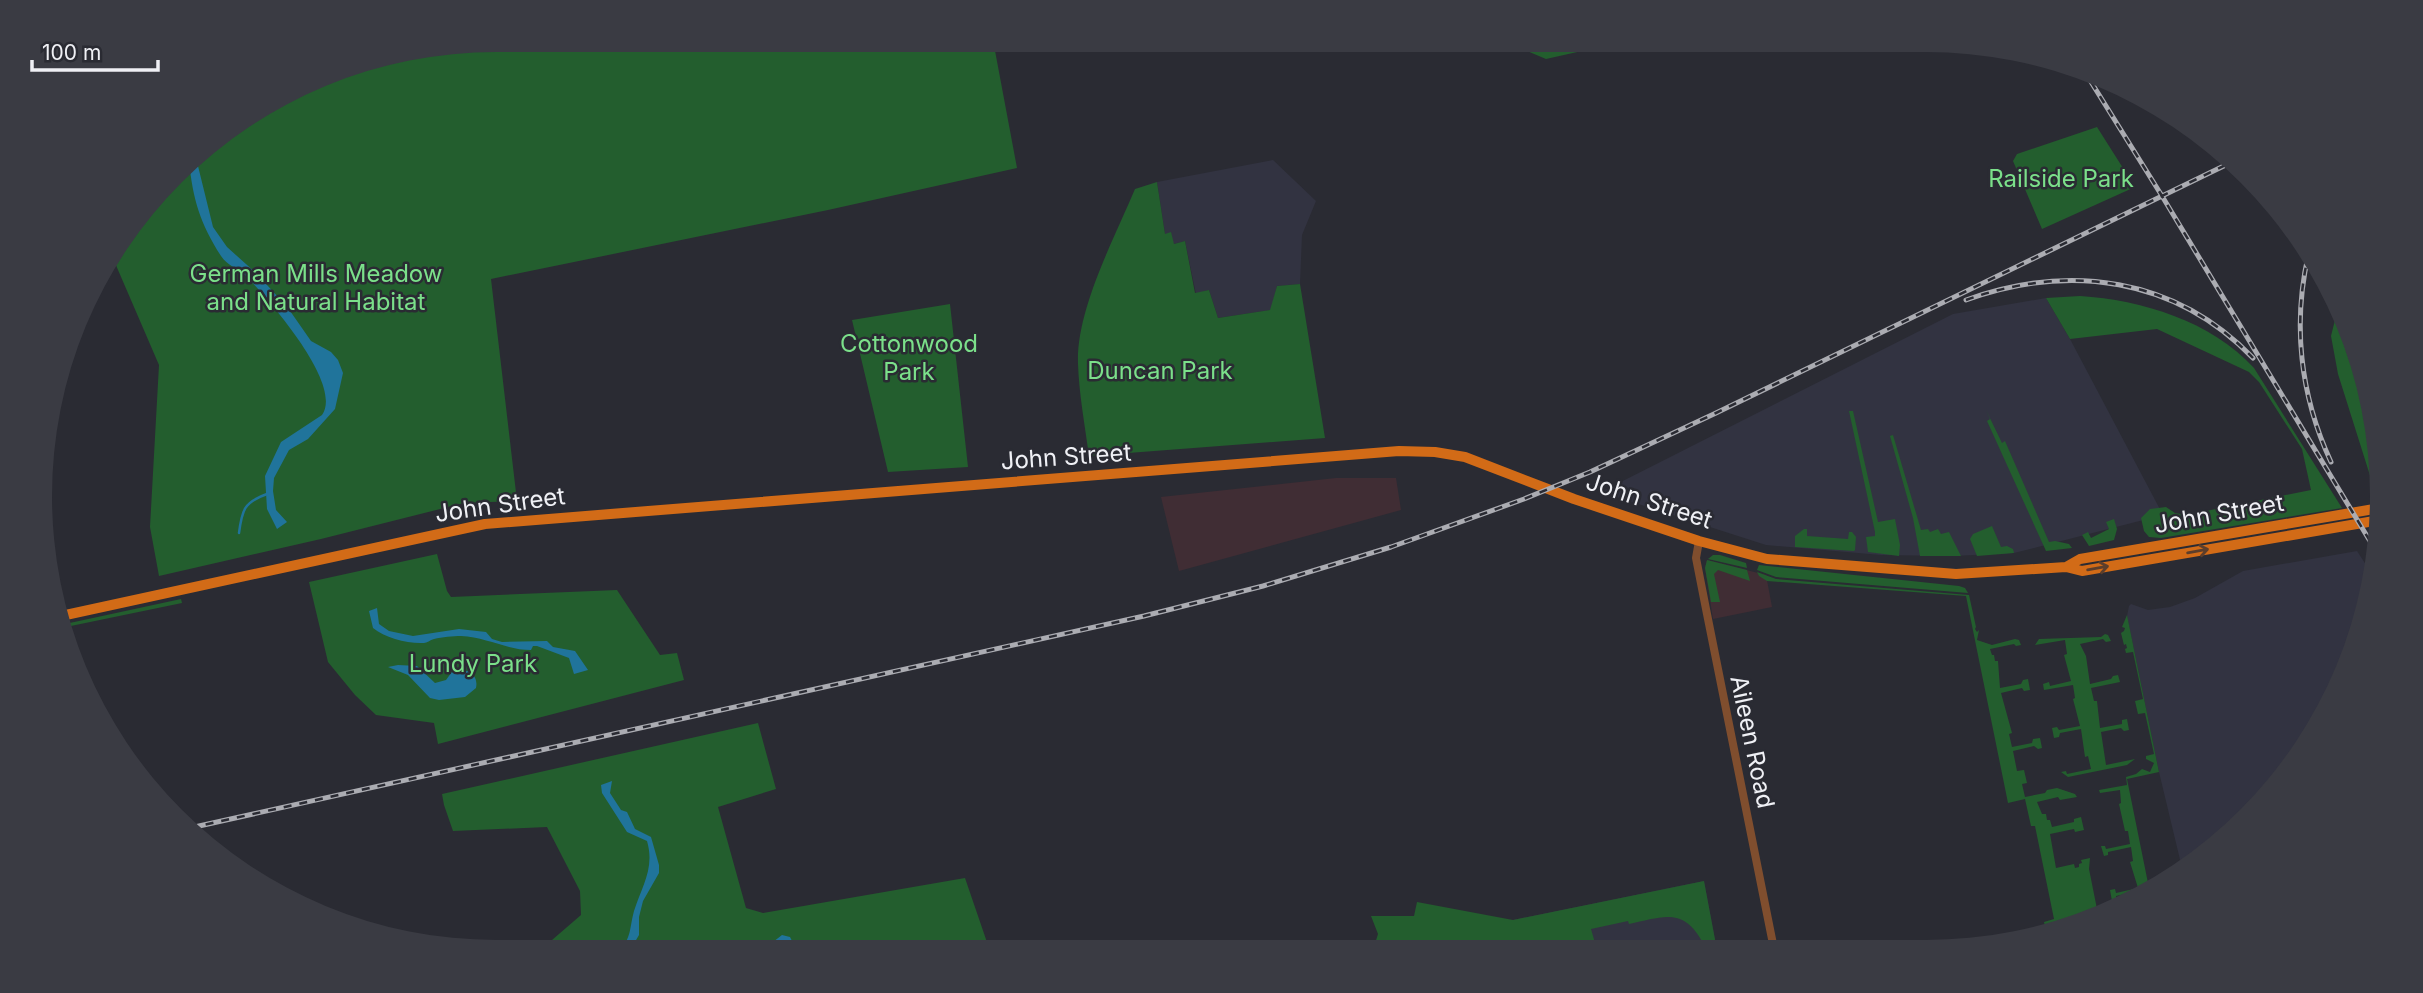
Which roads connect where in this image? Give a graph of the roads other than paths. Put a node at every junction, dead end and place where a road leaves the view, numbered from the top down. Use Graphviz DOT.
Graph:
graph roads {
  1 [pos="2370,510"];
  2 [pos="2370,522"];
  3 [pos="1699,541"];
  4 [pos="2066,567"];
  5 [pos="69,614"];
  6 [pos="1772,940"];
  1 -- 4 [label="main road, John Street"];
  4 -- 2 [label="main road, John Street, one-way"];
  3 -- 4 [label="main road, John Street"];
  3 -- 5 [label="main road, John Street"];
  3 -- 6 [label="street, Aileen Road"];
}
